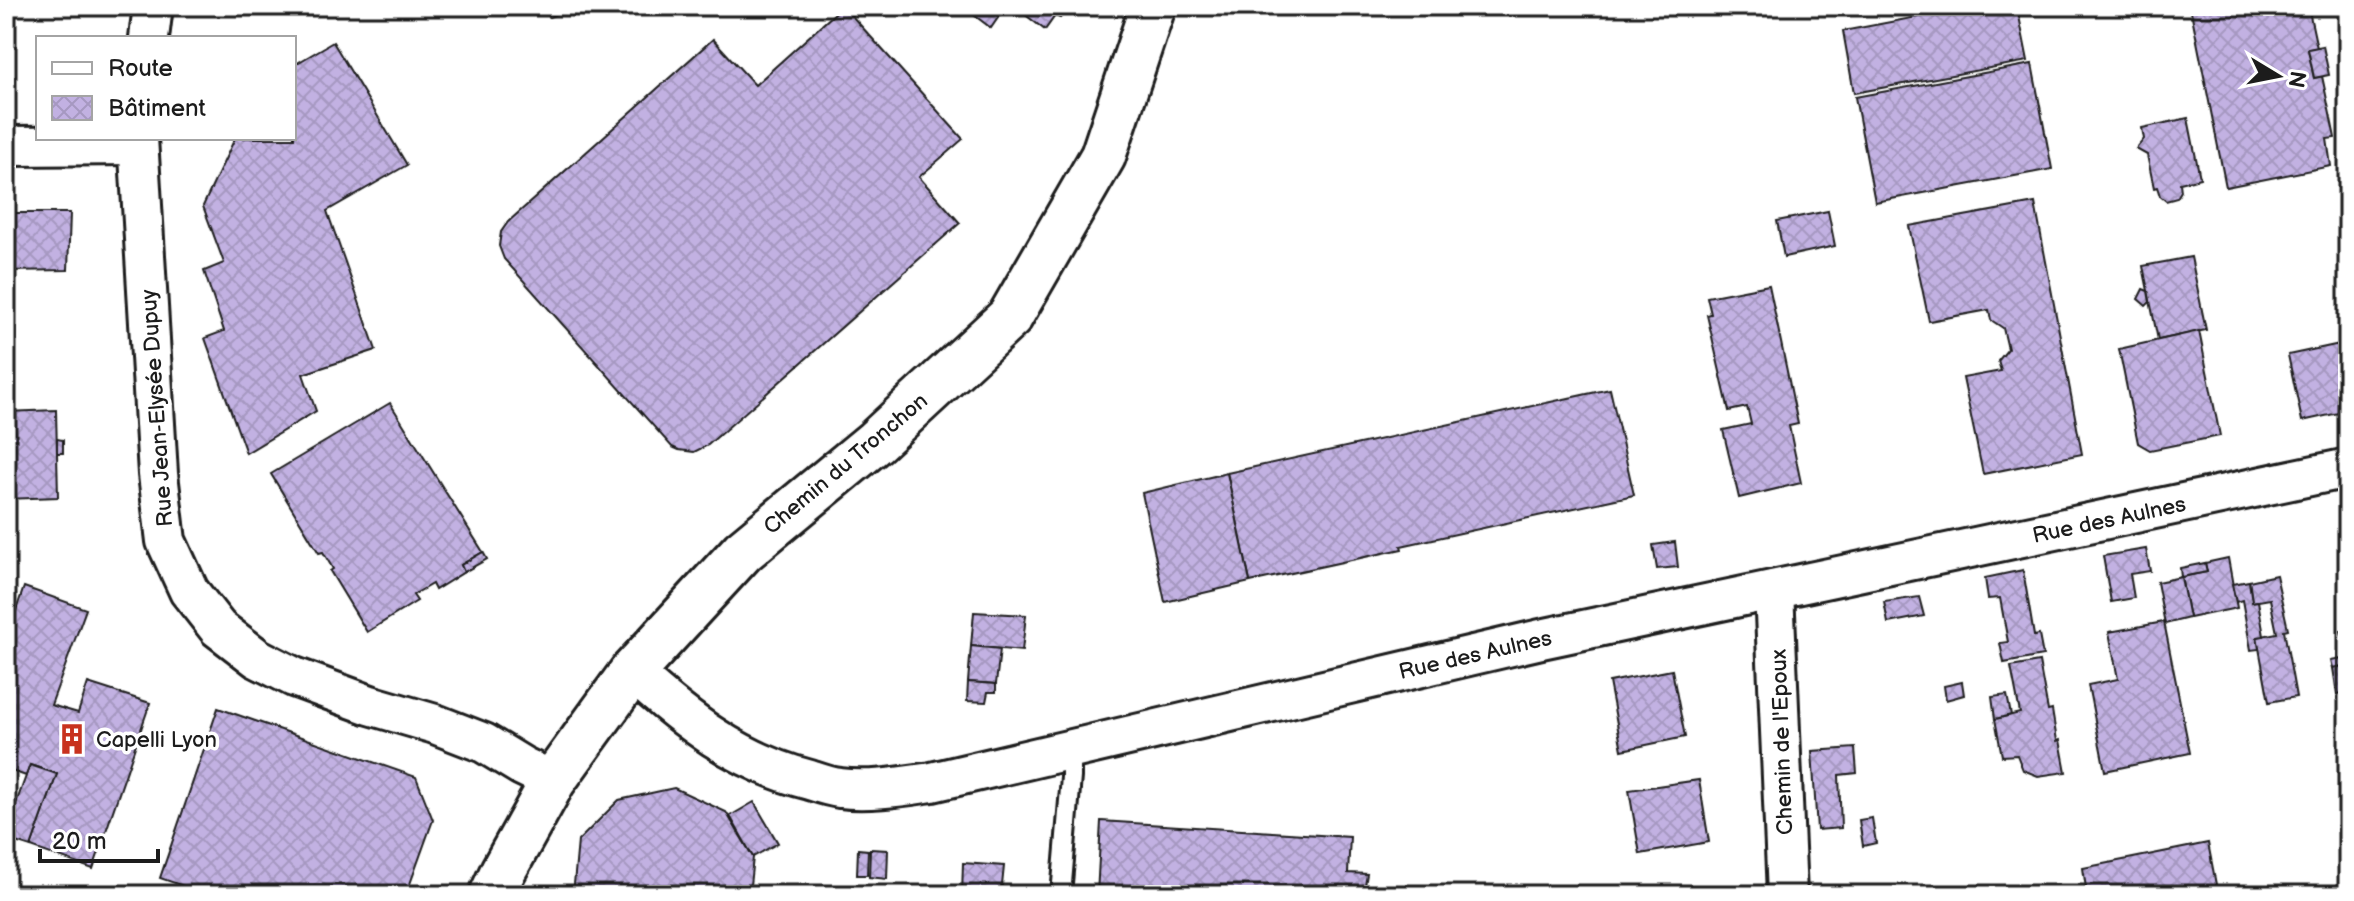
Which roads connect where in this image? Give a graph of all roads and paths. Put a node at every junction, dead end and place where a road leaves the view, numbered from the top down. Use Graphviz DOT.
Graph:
graph roads {
  1 [pos="153,6"];
  2 [pos="1153,6"];
  3 [pos="149,36"];
  4 [pos="138,142"];
  5 [pos="6,146"];
  6 [pos="2348,468"];
  7 [pos="1774,590"];
  8 [pos="632,672"];
  9 [pos="1071,749"];
  10 [pos="553,781"];
  11 [pos="492,895"];
  12 [pos="1061,895"];
  13 [pos="1787,895"];
  1 -- 3 [label="street"];
  2 -- 8 [label="street, Chemin du Tronchon"];
  4 -- 5 [label="street"];
  4 -- 10 [label="street, Rue Jean-Elysée Dupuy"];
  6 -- 7 [label="street, Rue des Aulnes"];
  7 -- 9 [label="street, Rue des Aulnes"];
  7 -- 13 [label="street, Chemin de l'Epoux"];
  8 -- 9 [label="street, Rue des Aulnes"];
  8 -- 10 [label="street, Chemin du Tronchon"];
  9 -- 12 [label="lane"];
  10 -- 11 [label="street, Chemin du Tronchon"];
}
